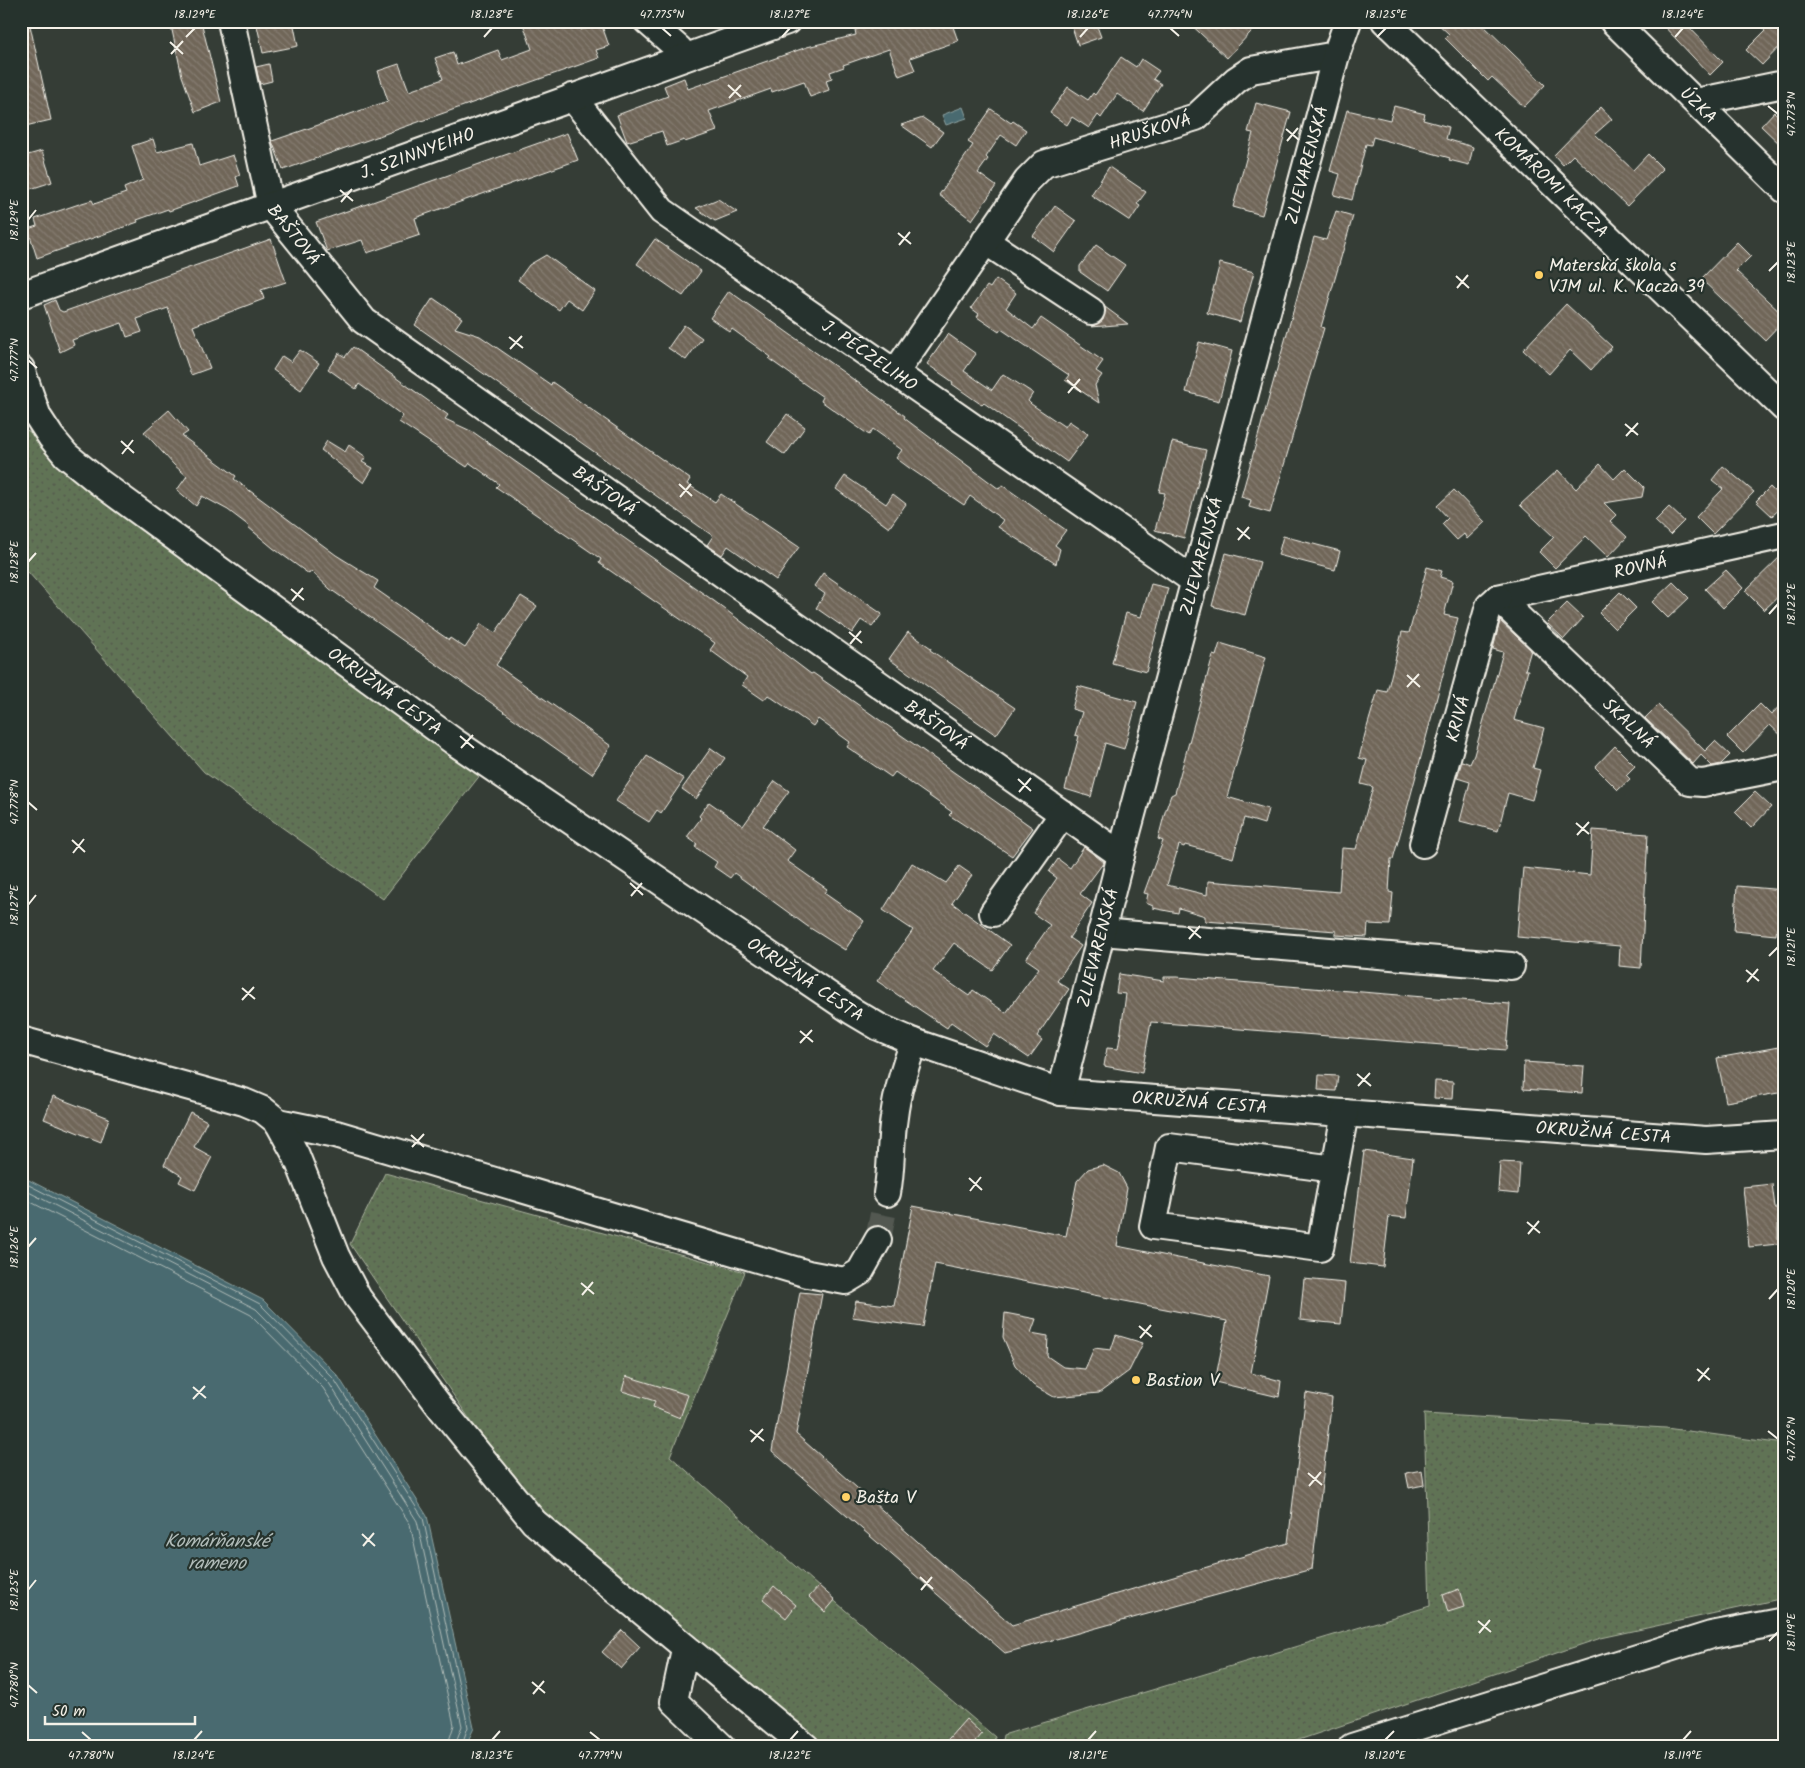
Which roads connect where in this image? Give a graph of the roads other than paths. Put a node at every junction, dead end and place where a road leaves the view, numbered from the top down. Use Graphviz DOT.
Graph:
graph roads {
  1 [pos="231,21"];
  2 [pos="647,21"];
  3 [pos="787,21"];
  4 [pos="1348,21"];
  5 [pos="1385,21"];
  6 [pos="1613,21"];
  7 [pos="1336,55"];
  8 [pos="685,57"];
  9 [pos="1784,84"];
  10 [pos="572,96"];
  11 [pos="1696,102"];
  12 [pos="1784,188"];
  13 [pos="271,206"];
  14 [pos="985,241"];
  15 [pos="21,295"];
  16 [pos="1092,311"];
  17 [pos="21,368"];
  18 [pos="895,373"];
  19 [pos="1784,408"];
  20 [pos="1784,535"];
  21 [pos="1196,582"];
  22 [pos="1498,598"];
  23 [pos="1784,767"];
  24 [pos="1063,814"];
  25 [pos="1423,844"];
  26 [pos="1121,855"];
  27 [pos="992,913"];
  28 [pos="1101,932"];
  29 [pos="1511,966"];
  30 [pos="21,1040"];
  31 [pos="914,1042"];
  32 [pos="1061,1092"];
  33 [pos="1345,1113"];
  34 [pos="278,1122"];
  35 [pos="1784,1135"];
  36 [pos="1335,1169"];
  37 [pos="888,1194"];
  38 [pos="878,1240"];
  39 [pos="1784,1621"];
  40 [pos="686,1649"];
  41 [pos="722,1747"];
  42 [pos="806,1747"];
  43 [pos="1352,1747"];
  1 -- 13 [label="street, BAŠTOVÁ"];
  2 -- 8 [label="street"];
  3 -- 8 [label="street, J. SZINNYEIHO"];
  4 -- 7 [label="street, ZLIEVARENSKÁ"];
  5 -- 19 [label="street, KOMÁROMI KACZA"];
  6 -- 11 [label="street, ÚZKA"];
  7 -- 14 [label="street, HRUŠKOVÁ"];
  7 -- 21 [label="street, ZLIEVARENSKÁ"];
  8 -- 10 [label="street, J. SZINNYEIHO"];
  9 -- 11 [label="street"];
  10 -- 13 [label="street, J. SZINNYEIHO"];
  10 -- 18 [label="street, J. PÉCZELIHO"];
  11 -- 12 [label="street, ÚZKA"];
  13 -- 15 [label="street, J. SZINNYEIHO"];
  13 -- 24 [label="street, BAŠTOVÁ"];
  14 -- 16 [label="street"];
  14 -- 18 [label="street, HRUŠKOVÁ"];
  17 -- 31 [label="street, OKRUŽNÁ CESTA"];
  18 -- 21 [label="street, J. PÉCZELIHO"];
  20 -- 22 [label="street, ROVNÁ"];
  21 -- 26 [label="street, ZLIEVARENSKÁ"];
  22 -- 23 [label="street, SKALNÁ"];
  22 -- 25 [label="street, KRIVÁ"];
  24 -- 26 [label="street, BAŠTOVÁ"];
  24 -- 27 [label="street"];
  26 -- 28 [label="street, ZLIEVARENSKÁ"];
  28 -- 29 [label="street"];
  28 -- 32 [label="street, ZLIEVARENSKÁ"];
  30 -- 34 [label="street"];
  31 -- 32 [label="street, OKRUŽNÁ CESTA"];
  31 -- 37 [label="street"];
  32 -- 33 [label="street, OKRUŽNÁ CESTA"];
  33 -- 35 [label="street, OKRUŽNÁ CESTA"];
  33 -- 36 [label="street"];
  34 -- 38 [label="street"];
  34 -- 40 [label="street"];
  36 -- 36 [label="street"];
  39 -- 43 [label="street"];
  40 -- 41 [label="street"];
  40 -- 42 [label="street"];
}
